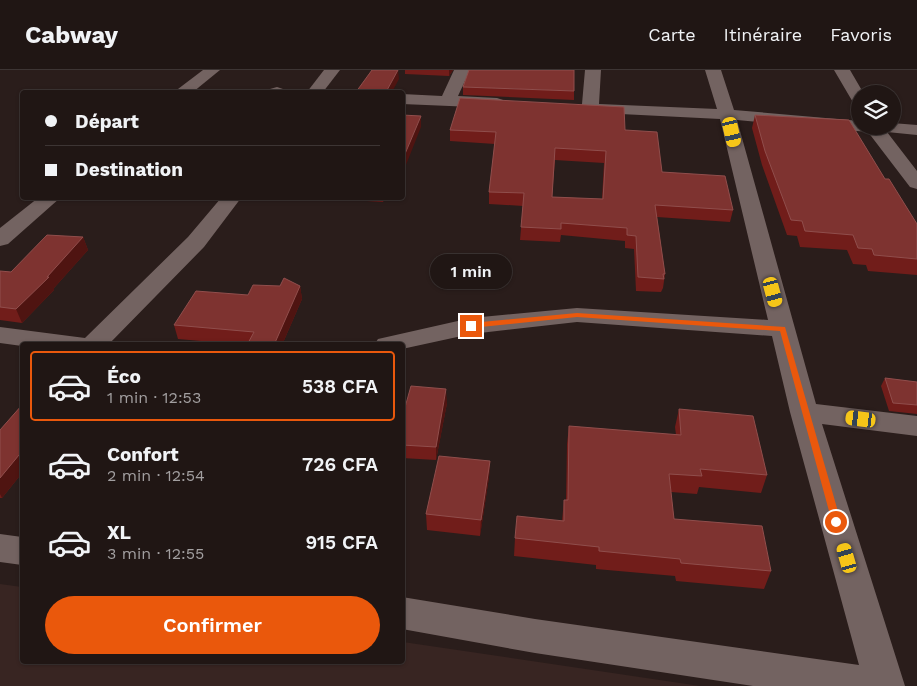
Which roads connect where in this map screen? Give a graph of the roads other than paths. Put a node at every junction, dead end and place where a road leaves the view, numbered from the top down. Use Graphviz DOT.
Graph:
graph roads {
  1 [pos="212,70"];
  2 [pos="332,70"];
  3 [pos="462,70"];
  4 [pos="593,70"];
  5 [pos="713,70"];
  6 [pos="842,70"];
  7 [pos="851,86"];
  8 [pos="187,90"];
  9 [pos="317,90"];
  10 [pos="405,99"];
  11 [pos="448,101"];
  12 [pos="515,104"];
  13 [pos="572,107"];
  14 [pos="590,108"];
  15 [pos="727,114"];
  16 [pos="851,125"];
  17 [pos="901,129"];
  18 [pos="917,130"];
  19 [pos="880,135"];
  20 [pos="917,183"];
  21 [pos="47,200"];
  22 [pos="229,200"];
  23 [pos="0,214"];
  24 [pos="26,217"];
  25 [pos="0,239"];
  26 [pos="783,329"];
  27 [pos="0,336"];
  28 [pos="55,342"];
  29 [pos="95,342"];
  30 [pos="400,342"];
  31 [pos="804,412"];
  32 [pos="917,426"];
  33 [pos="0,548"];
  34 [pos="20,551"];
  35 [pos="405,614"];
  36 [pos="875,686"];
  37 [pos="884,686"];
  1 -- 8 [label="street"];
  2 -- 9 [label="street"];
  3 -- 11 [label="street"];
  4 -- 14 [label="street"];
  5 -- 15 [label="street"];
  6 -- 7 [label="street"];
  10 -- 11 [label="street"];
  11 -- 12 [label="street"];
  13 -- 14 [label="street"];
  14 -- 15 [label="street"];
  15 -- 16 [label="street"];
  15 -- 26 [label="street"];
  17 -- 18 [label="street"];
  19 -- 20 [label="street"];
  21 -- 24 [label="street"];
  22 -- 29 [label="street"];
  23 -- 24 [label="street"];
  24 -- 25 [label="street"];
  26 -- 30 [label="street"];
  26 -- 31 [label="street"];
  27 -- 28 [label="street"];
  31 -- 32 [label="street"];
  31 -- 37 [label="street"];
  33 -- 34 [label="street"];
  35 -- 36 [label="street"];
}
